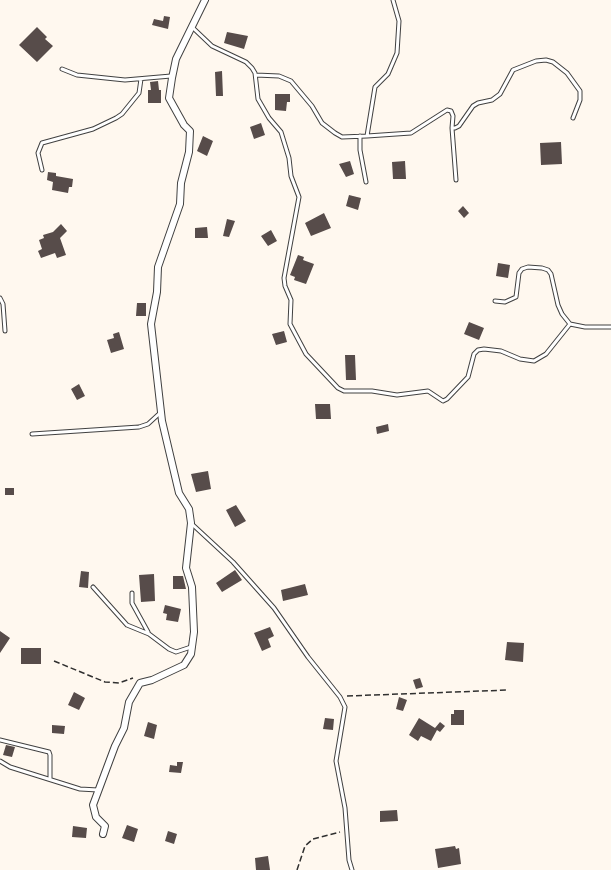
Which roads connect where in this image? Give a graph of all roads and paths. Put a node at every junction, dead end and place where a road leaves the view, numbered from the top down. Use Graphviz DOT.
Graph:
graph roads {
  1 [pos="205,0"];
  2 [pos="393,0"];
  3 [pos="192,27"];
  4 [pos="62,69"];
  5 [pos="256,75"];
  6 [pos="172,76"];
  7 [pos="141,79"];
  8 [pos="573,118"];
  9 [pos="452,128"];
  10 [pos="360,136"];
  11 [pos="367,136"];
  12 [pos="42,170"];
  13 [pos="456,180"];
  14 [pos="366,182"];
  15 [pos="0,298"];
  16 [pos="495,301"];
  17 [pos="570,324"];
  18 [pos="611,327"];
  19 [pos="5,331"];
  20 [pos="161,412"];
  21 [pos="32,434"];
  22 [pos="191,524"];
  23 [pos="93,587"];
  24 [pos="132,593"];
  25 [pos="149,634"];
  26 [pos="192,646"];
  27 [pos="54,661"];
  28 [pos="136,678"];
  29 [pos="508,690"];
  30 [pos="340,697"];
  31 [pos="0,740"];
  32 [pos="0,761"];
  33 [pos="50,779"];
  34 [pos="99,790"];
  35 [pos="347,831"];
  36 [pos="103,834"];
  37 [pos="297,870"];
  38 [pos="352,870"];
  1 -- 3 [label="street"];
  2 -- 11 [label="lane"];
  3 -- 5 [label="lane"];
  3 -- 6 [label="street"];
  4 -- 7 [label="lane"];
  5 -- 10 [label="lane"];
  5 -- 17 [label="lane"];
  6 -- 7 [label="lane"];
  6 -- 20 [label="street"];
  7 -- 12 [label="lane"];
  8 -- 9 [label="lane"];
  9 -- 11 [label="lane"];
  9 -- 13 [label="lane"];
  10 -- 11 [label="lane"];
  10 -- 14 [label="lane"];
  15 -- 19 [label="lane"];
  16 -- 17 [label="lane"];
  17 -- 18 [label="lane"];
  20 -- 21 [label="lane"];
  20 -- 22 [label="street"];
  22 -- 26 [label="street"];
  22 -- 30 [label="lane"];
  23 -- 25 [label="lane"];
  24 -- 25 [label="lane"];
  25 -- 26 [label="lane"];
  26 -- 34 [label="street"];
  27 -- 28 [label="path"];
  29 -- 30 [label="path"];
  30 -- 35 [label="lane"];
  31 -- 33 [label="lane"];
  32 -- 33 [label="lane"];
  33 -- 34 [label="lane"];
  34 -- 36 [label="street"];
  35 -- 37 [label="path"];
  35 -- 38 [label="lane"];
}
